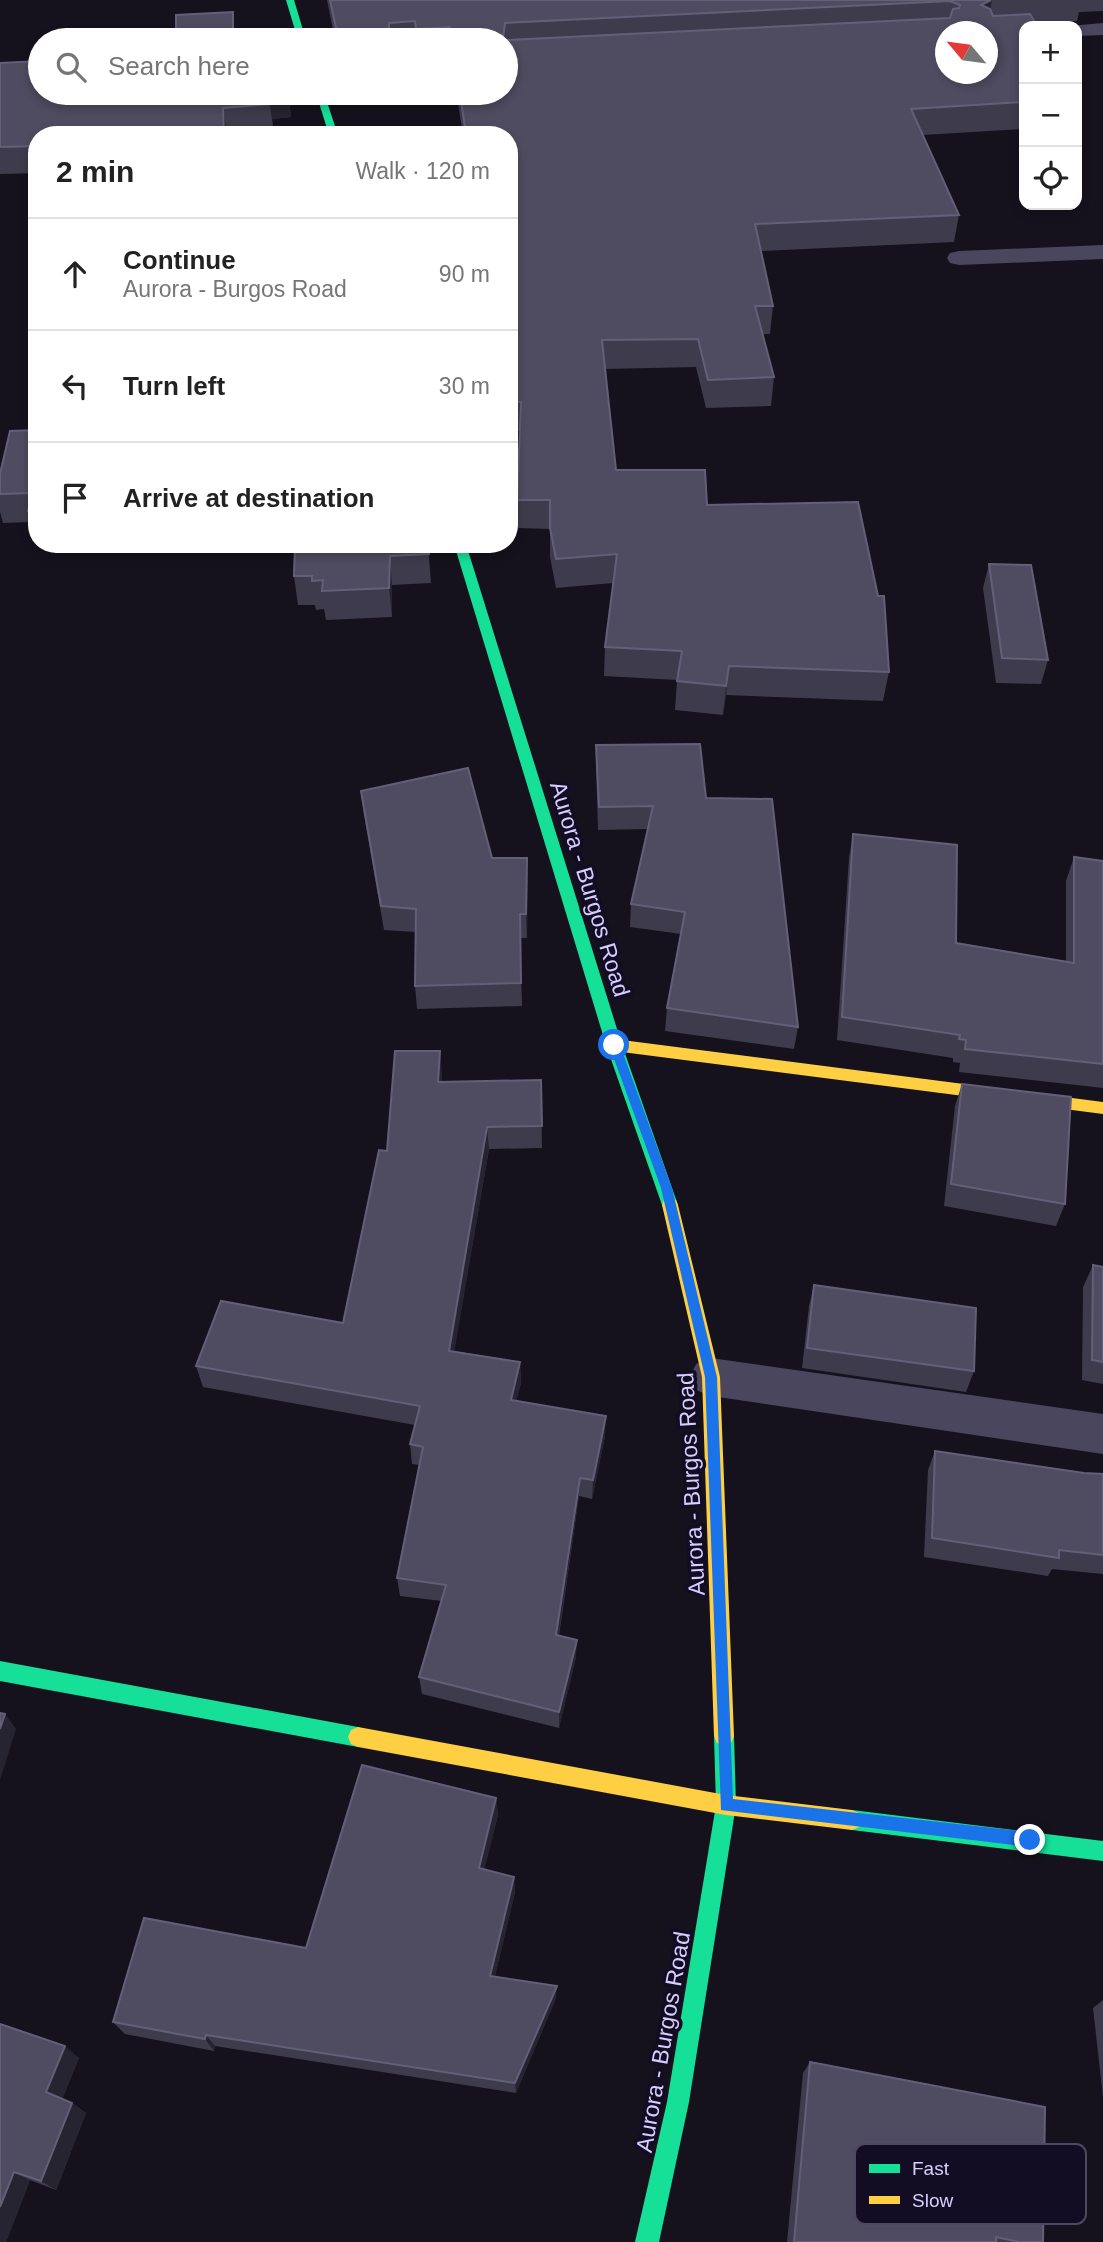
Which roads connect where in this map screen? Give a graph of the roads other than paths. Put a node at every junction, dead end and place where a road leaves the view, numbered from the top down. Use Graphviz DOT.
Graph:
graph roads {
  1 [pos="290,0"];
  2 [pos="298,28"];
  3 [pos="1103,29"];
  4 [pos="1082,30"];
  5 [pos="324,105"];
  6 [pos="331,126"];
  7 [pos="1103,252"];
  8 [pos="959,258"];
  9 [pos="463,553"];
  10 [pos="614,1045"];
  11 [pos="1103,1108"];
  12 [pos="711,1377"];
  13 [pos="1103,1434"];
  14 [pos="0,1671"];
  15 [pos="726,1805"];
  16 [pos="1103,1851"];
  17 [pos="647,2242"];
  1 -- 2 [label="main road"];
  3 -- 4 [label="street"];
  5 -- 6 [label="main road"];
  7 -- 8 [label="street"];
  9 -- 10 [label="main road, Aurora - Burgos Road"];
  10 -- 11 [label="main road"];
  10 -- 12 [label="main road, Aurora - Burgos Road"];
  12 -- 13 [label="street"];
  12 -- 15 [label="main road, Aurora - Burgos Road"];
  14 -- 15 [label="main road"];
  15 -- 16 [label="main road"];
  15 -- 17 [label="main road, Aurora - Burgos Road"];
}
